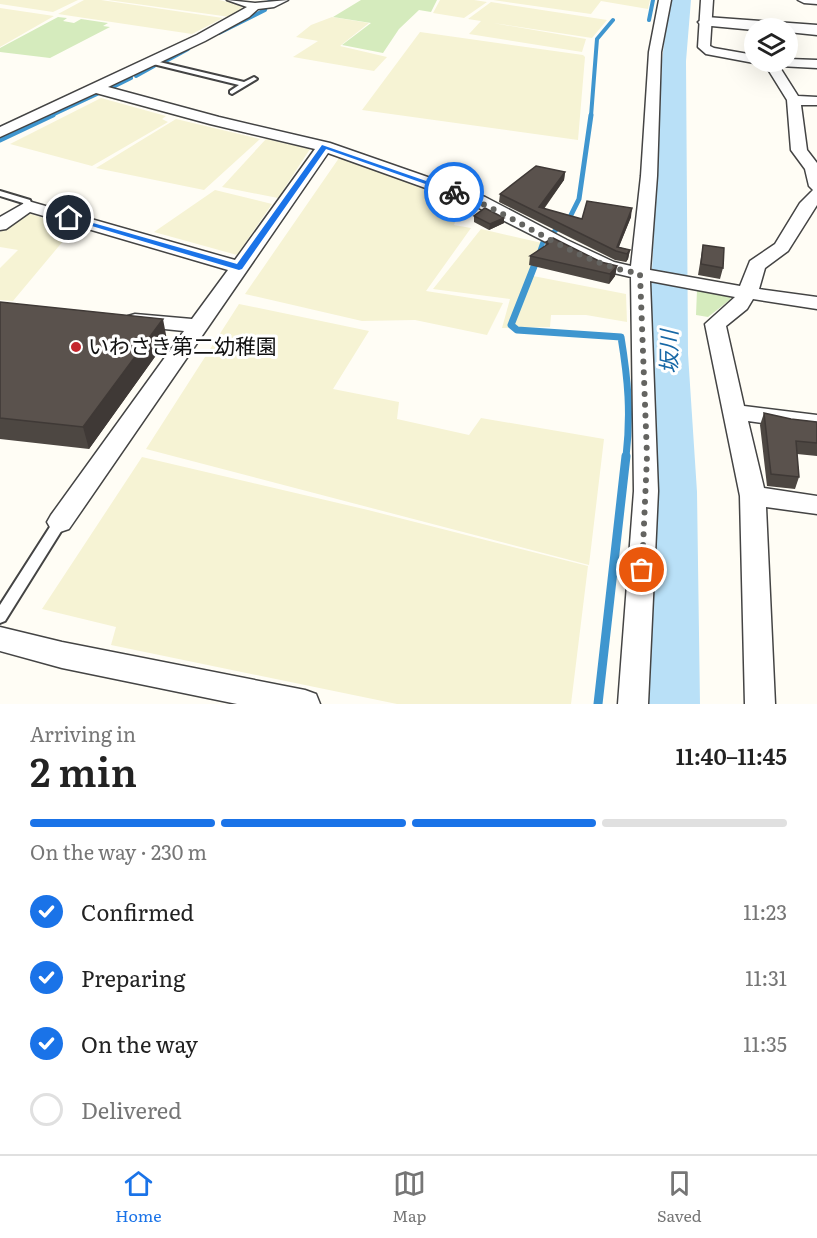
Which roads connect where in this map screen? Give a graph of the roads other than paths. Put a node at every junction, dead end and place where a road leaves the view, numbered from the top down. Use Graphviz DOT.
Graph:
graph roads {
  1 [pos="233,0"];
  2 [pos="282,0"];
  3 [pos="665,0"];
  4 [pos="707,0"];
  5 [pos="804,0"];
  6 [pos="817,1"];
  7 [pos="255,6"];
  8 [pos="706,22"];
  9 [pos="817,30"];
  10 [pos="744,57"];
  11 [pos="151,62"];
  12 [pos="798,63"];
  13 [pos="817,64"];
  14 [pos="776,72"];
  15 [pos="254,79"];
  16 [pos="245,84"];
  17 [pos="94,88"];
  18 [pos="232,92"];
  19 [pos="794,100"];
  20 [pos="817,101"];
  21 [pos="0,133"];
  22 [pos="324,146"];
  23 [pos="815,169"];
  24 [pos="817,186"];
  25 [pos="0,193"];
  26 [pos="817,194"];
  27 [pos="28,206"];
  28 [pos="0,225"];
  29 [pos="239,267"];
  30 [pos="643,275"];
  31 [pos="748,292"];
  32 [pos="817,303"];
  33 [pos="116,318"];
  34 [pos="197,326"];
  35 [pos="734,412"];
  36 [pos="817,423"];
  37 [pos="753,496"];
  38 [pos="817,505"];
  39 [pos="60,522"];
  40 [pos="0,617"];
  41 [pos="0,639"];
  42 [pos="305,704"];
  43 [pos="633,704"];
  44 [pos="760,704"];
  1 -- 7 [label="street"];
  2 -- 7 [label="street"];
  3 -- 30 [label="street"];
  4 -- 8 [label="street"];
  5 -- 6 [label="street"];
  7 -- 11 [label="street"];
  8 -- 9 [label="street"];
  8 -- 10 [label="street"];
  11 -- 16 [label="lane"];
  11 -- 17 [label="street"];
  12 -- 13 [label="street"];
  14 -- 19 [label="street"];
  15 -- 16 [label="lane"];
  16 -- 18 [label="lane"];
  17 -- 21 [label="street"];
  17 -- 22 [label="street"];
  19 -- 20 [label="street"];
  19 -- 23 [label="street"];
  22 -- 29 [label="street"];
  22 -- 30 [label="street"];
  23 -- 24 [label="street"];
  25 -- 27 [label="lane"];
  26 -- 31 [label="street"];
  27 -- 28 [label="street"];
  27 -- 29 [label="street"];
  29 -- 34 [label="street"];
  30 -- 31 [label="street"];
  30 -- 43 [label="street"];
  31 -- 32 [label="street"];
  31 -- 35 [label="street"];
  33 -- 34 [label="street"];
  34 -- 39 [label="street"];
  35 -- 36 [label="street"];
  35 -- 37 [label="street"];
  37 -- 38 [label="street"];
  37 -- 44 [label="street"];
  39 -- 40 [label="lane"];
  41 -- 42 [label="street"];
}
